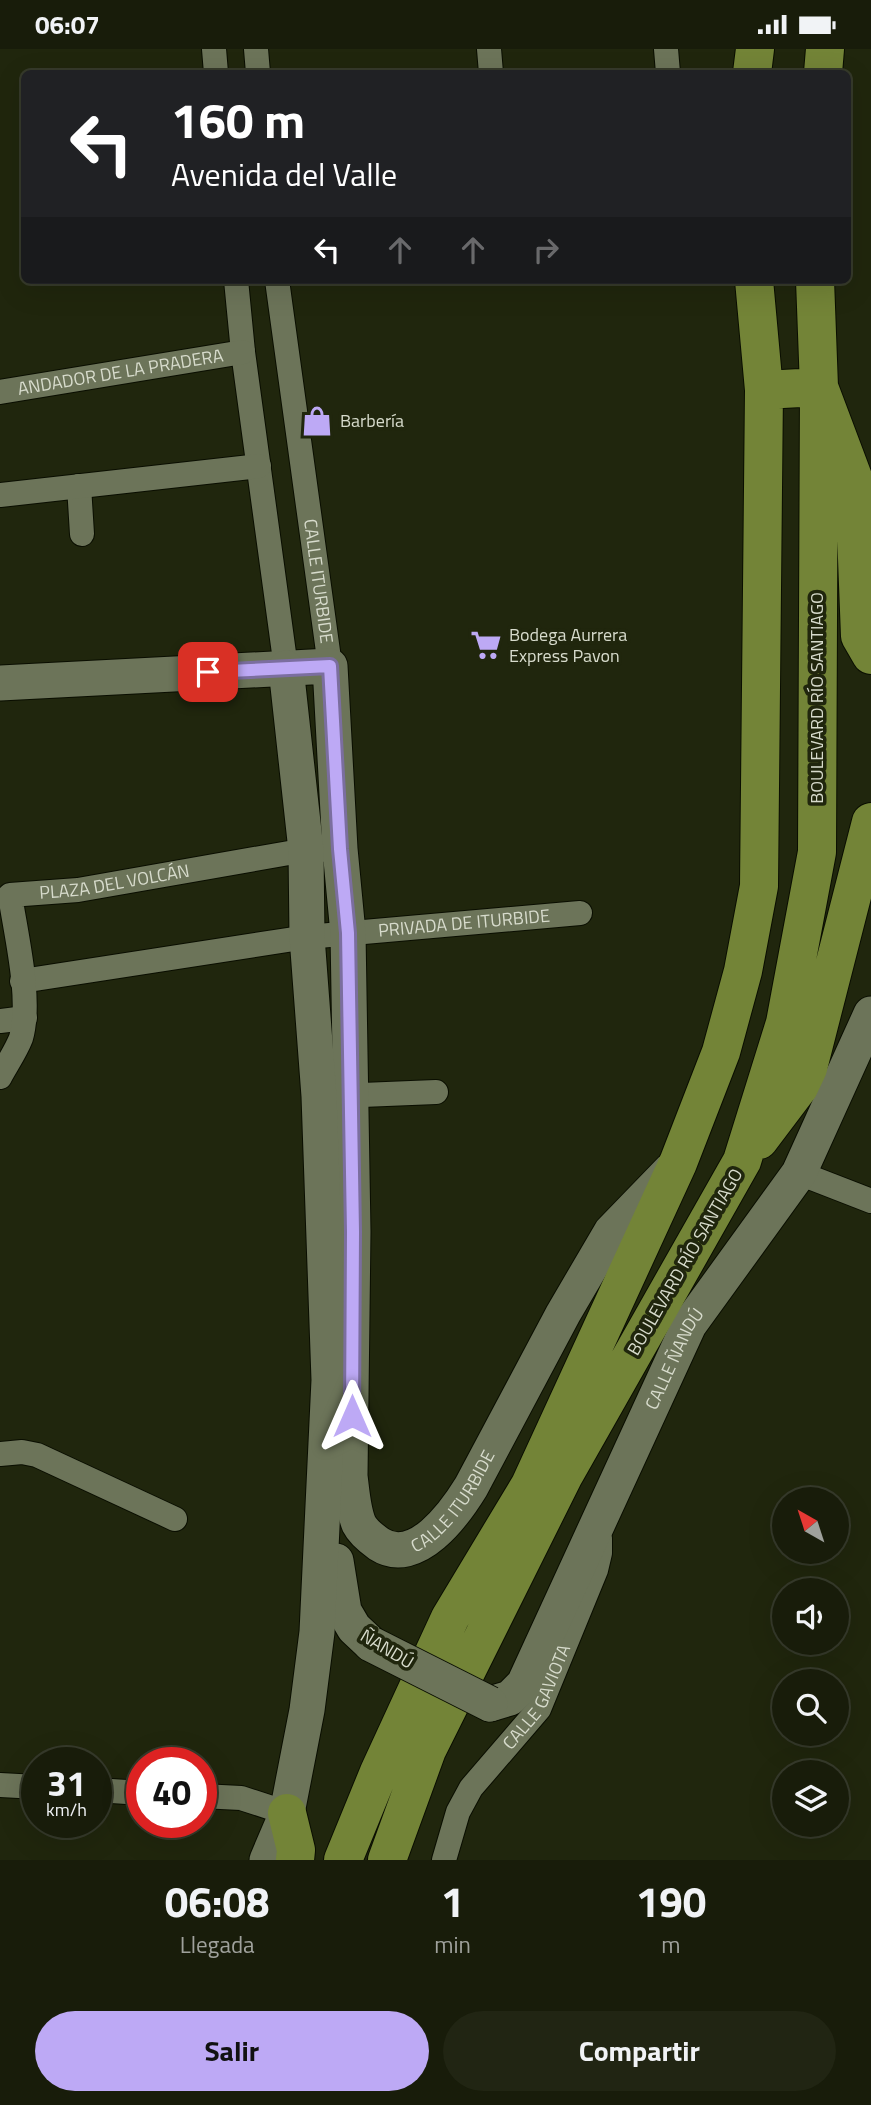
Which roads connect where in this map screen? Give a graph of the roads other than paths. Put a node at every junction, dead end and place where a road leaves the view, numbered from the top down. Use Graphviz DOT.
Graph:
graph roads {
  1 [pos="214,49"];
  2 [pos="256,49"];
  3 [pos="489,49"];
  4 [pos="666,49"];
  5 [pos="755,49"];
  6 [pos="825,49"];
  7 [pos="216,70"];
  8 [pos="258,70"];
  9 [pos="491,70"];
  10 [pos="668,70"];
  11 [pos="752,70"];
  12 [pos="823,70"];
  13 [pos="236,284"];
  14 [pos="278,284"];
  15 [pos="754,284"];
  16 [pos="815,284"];
  17 [pos="243,352"];
  18 [pos="818,387"];
  19 [pos="764,390"];
  20 [pos="0,392"];
  21 [pos="259,466"];
  22 [pos="79,486"];
  23 [pos="0,495"];
  24 [pos="82,534"];
  25 [pos="871,655"];
  26 [pos="330,666"];
  27 [pos="286,668"];
  28 [pos="0,683"];
  29 [pos="871,821"];
  30 [pos="340,849"];
  31 [pos="306,850"];
  32 [pos="580,913"];
  33 [pos="348,933"];
  34 [pos="307,937"];
  35 [pos="22,981"];
  36 [pos="871,1014"];
  37 [pos="25,1018"];
  38 [pos="0,1021"];
  39 [pos="0,1077"];
  40 [pos="436,1092"];
  41 [pos="335,1096"];
  42 [pos="742,1161"];
  43 [pos="678,1163"];
  44 [pos="799,1173"];
  45 [pos="871,1201"];
  46 [pos="0,1454"];
  47 [pos="337,1475"];
  48 [pos="324,1514"];
  49 [pos="175,1520"];
  50 [pos="599,1520"];
  51 [pos="490,1703"];
  52 [pos="0,1785"];
  53 [pos="21,1786"];
  54 [pos="217,1797"];
  55 [pos="287,1813"];
  56 [pos="267,1860"];
  57 [pos="295,1860"];
  58 [pos="343,1860"];
  59 [pos="387,1860"];
  60 [pos="444,1860"];
  1 -- 7 [label="street"];
  2 -- 8 [label="street"];
  3 -- 9 [label="street"];
  4 -- 10 [label="street"];
  5 -- 11 [label="main road"];
  6 -- 12 [label="main road"];
  13 -- 17 [label="street, CALLE ITURBIDE"];
  14 -- 26 [label="street, CALLE ITURBIDE"];
  15 -- 19 [label="main road"];
  16 -- 18 [label="main road, BOULEVARD RÍO SANTIAGO"];
  17 -- 20 [label="street, ANDADOR DE LA PRADERA"];
  17 -- 21 [label="street, CALLE ITURBIDE"];
  18 -- 19 [label="main road"];
  18 -- 25 [label="main road"];
  18 -- 42 [label="main road, BOULEVARD RÍO SANTIAGO"];
  19 -- 43 [label="main road"];
  21 -- 22 [label="street"];
  21 -- 27 [label="street, CALLE ITURBIDE"];
  22 -- 23 [label="street"];
  22 -- 24 [label="street"];
  26 -- 27 [label="street"];
  26 -- 30 [label="street, CALLE ITURBIDE"];
  27 -- 28 [label="street"];
  27 -- 31 [label="street, CALLE ITURBIDE"];
  29 -- 42 [label="main road"];
  30 -- 31 [label="street, PLAZA DEL VOLCÁN"];
  30 -- 33 [label="street, CALLE ITURBIDE"];
  31 -- 34 [label="street, CALLE ITURBIDE"];
  31 -- 35 [label="street, PLAZA DEL VOLCÁN"];
  32 -- 33 [label="street, PRIVADA DE ITURBIDE"];
  33 -- 34 [label="street, PRIVADA DE ITURBIDE"];
  33 -- 41 [label="street, CALLE ITURBIDE"];
  34 -- 35 [label="street"];
  34 -- 41 [label="street, CALLE ITURBIDE"];
  35 -- 37 [label="street"];
  36 -- 44 [label="street, CALLE ÑANDÚ"];
  37 -- 38 [label="street"];
  37 -- 39 [label="street"];
  40 -- 41 [label="street"];
  41 -- 47 [label="street, CALLE ITURBIDE"];
  42 -- 59 [label="main road, BOULEVARD RÍO SANTIAGO"];
  43 -- 47 [label="street, CALLE ITURBIDE"];
  43 -- 58 [label="main road"];
  44 -- 45 [label="street"];
  44 -- 50 [label="street, CALLE ÑANDÚ"];
  46 -- 49 [label="street"];
  47 -- 48 [label="street, CALLE ITURBIDE"];
  48 -- 51 [label="street, ÑANDÚ, bridge"];
  48 -- 55 [label="street, CALLE ITURBIDE"];
  50 -- 51 [label="street, CALLE ÑANDÚ"];
  50 -- 60 [label="street, CALLE GAVIOTA"];
  52 -- 53 [label="street"];
  54 -- 55 [label="street"];
  55 -- 56 [label="street, CALLE ITURBIDE"];
  55 -- 57 [label="main road"];
}
